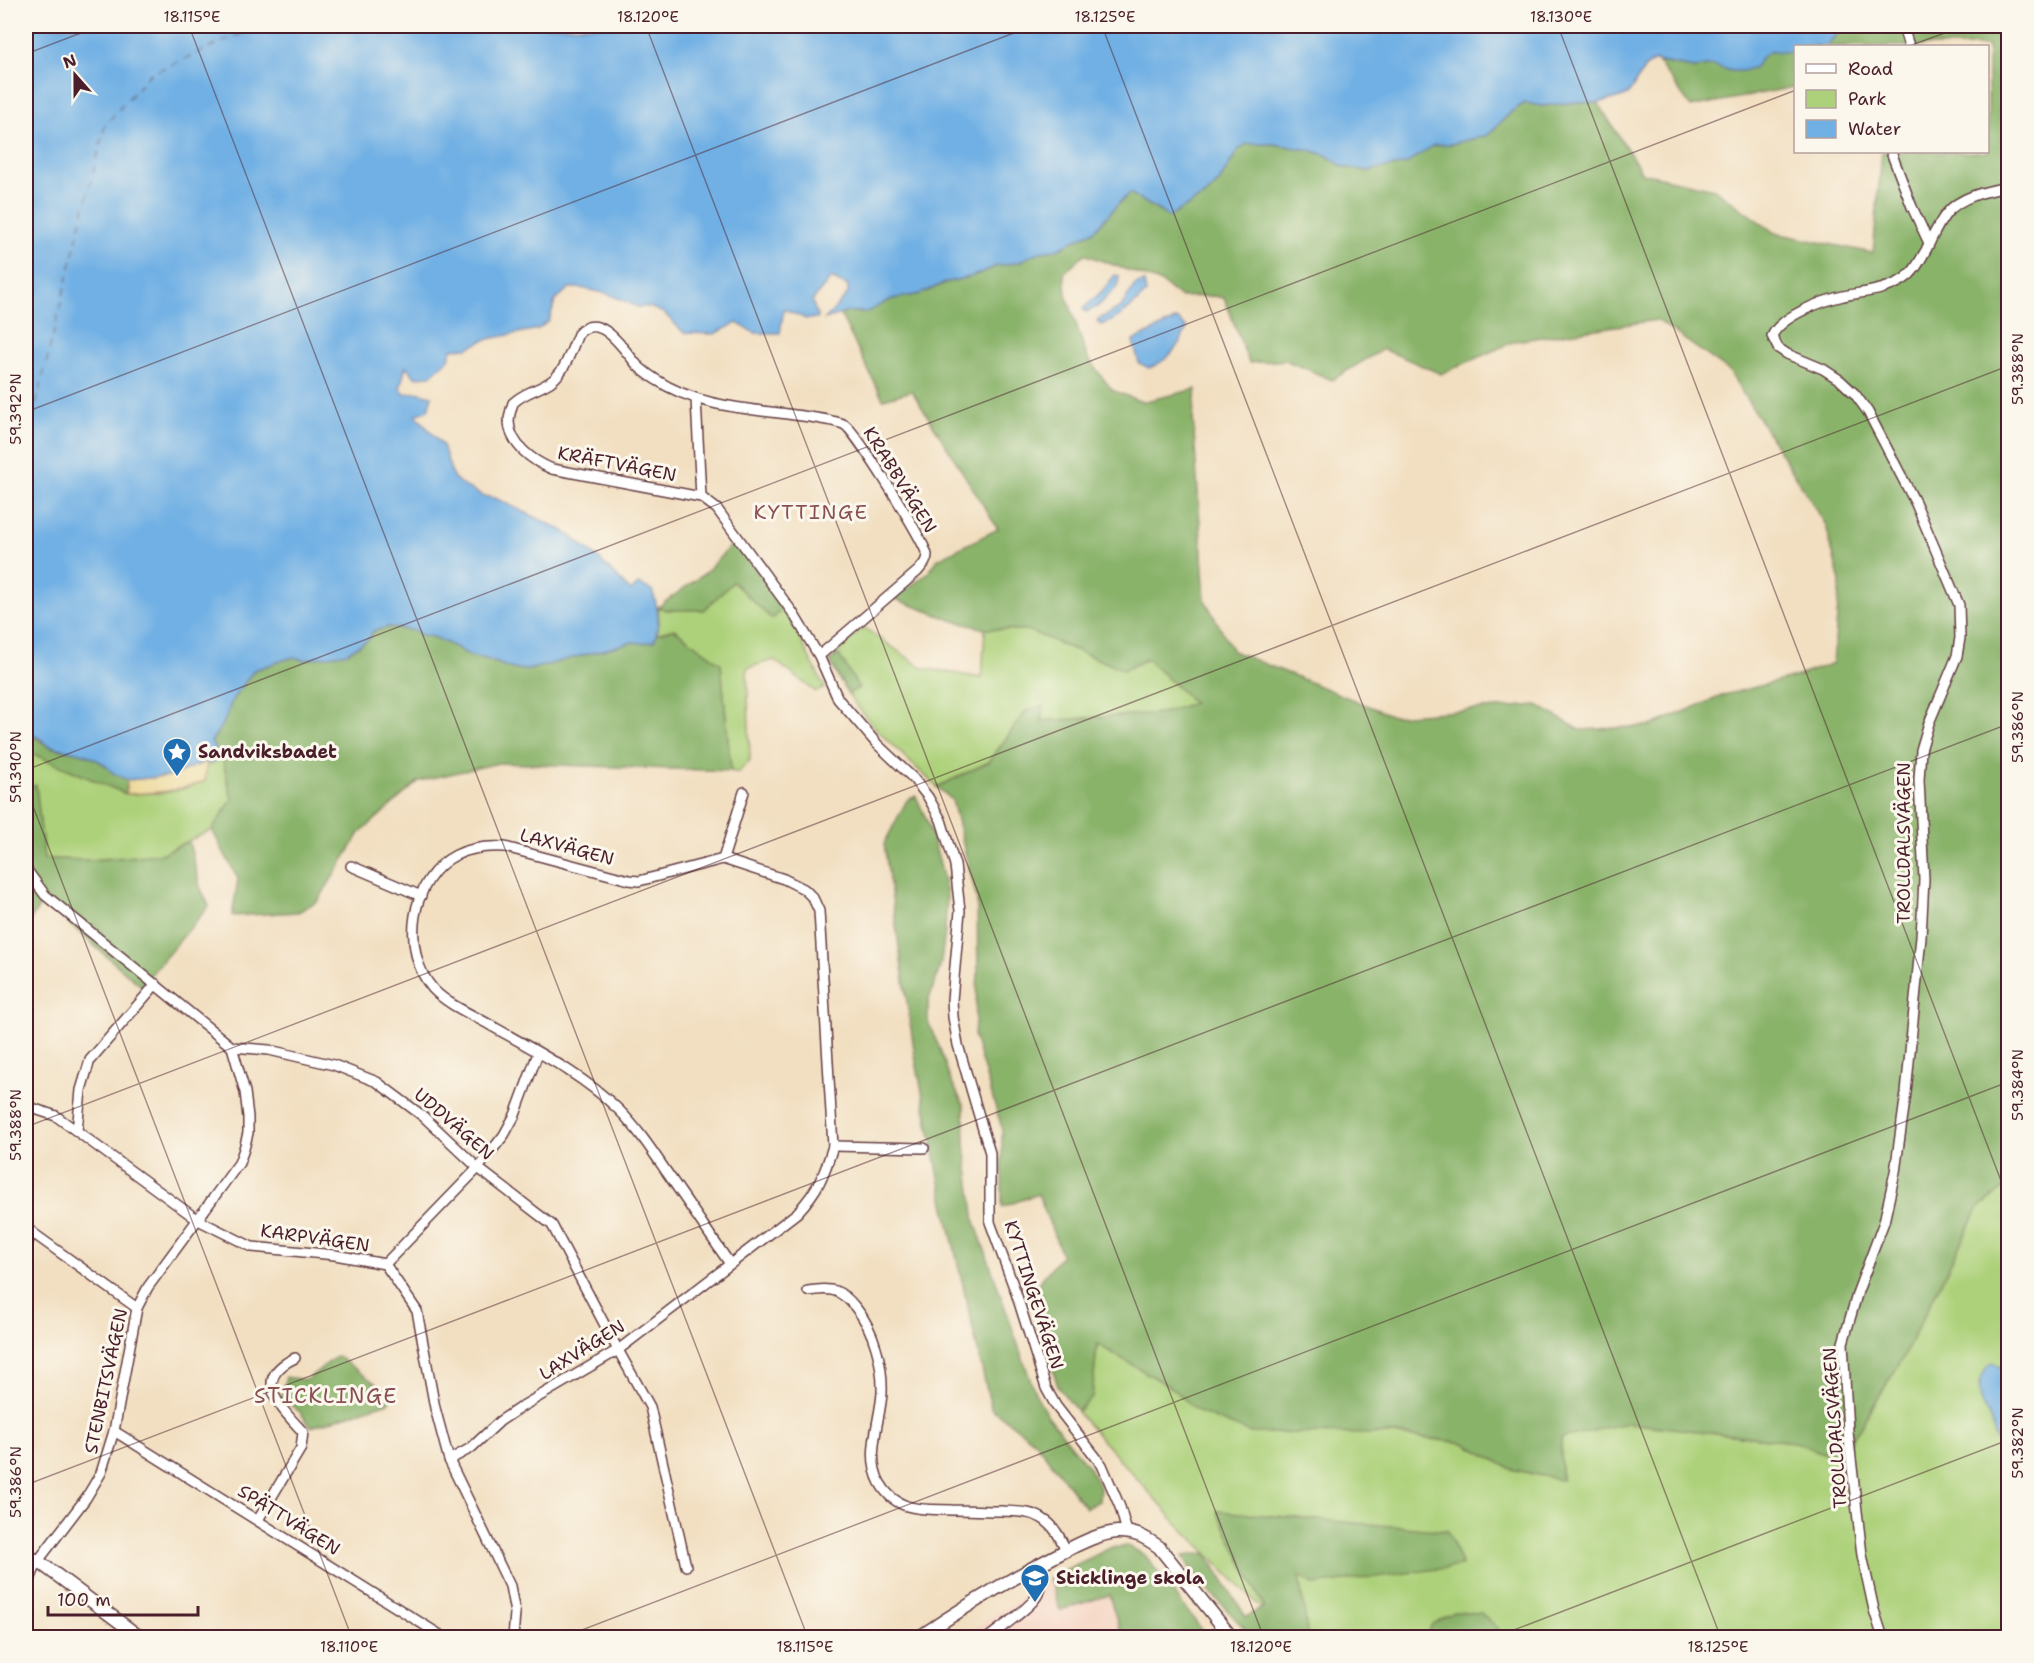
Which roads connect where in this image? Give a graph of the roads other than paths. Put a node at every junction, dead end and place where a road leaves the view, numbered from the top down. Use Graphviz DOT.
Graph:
graph roads {
  1 [pos="1900,26"];
  2 [pos="1909,45"];
  3 [pos="1891,153"];
  4 [pos="2008,187"];
  5 [pos="1929,243"];
  6 [pos="696,399"];
  7 [pos="701,498"];
  8 [pos="819,656"];
  9 [pos="744,792"];
  10 [pos="723,859"];
  11 [pos="351,866"];
  12 [pos="26,868"];
  13 [pos="421,896"];
  14 [pos="156,984"];
  15 [pos="232,1047"];
  16 [pos="538,1053"];
  17 [pos="26,1106"];
  18 [pos="77,1131"];
  19 [pos="833,1146"];
  20 [pos="924,1148"];
  21 [pos="478,1168"];
  22 [pos="198,1220"];
  23 [pos="29,1230"];
  24 [pos="26,1247"];
  25 [pos="385,1264"];
  26 [pos="729,1264"];
  27 [pos="808,1291"];
  28 [pos="137,1308"];
  29 [pos="618,1350"];
  30 [pos="295,1358"];
  31 [pos="114,1431"];
  32 [pos="449,1460"];
  33 [pos="258,1520"];
  34 [pos="1127,1532"];
  35 [pos="1066,1550"];
  36 [pos="26,1557"];
  37 [pos="38,1561"];
  38 [pos="686,1566"];
  39 [pos="1035,1566"];
  40 [pos="26,1589"];
  41 [pos="141,1638"];
  42 [pos="445,1638"];
  43 [pos="513,1638"];
  44 [pos="918,1638"];
  45 [pos="988,1638"];
  46 [pos="1232,1638"];
  47 [pos="1883,1638"];
  1 -- 2 [label="street"];
  3 -- 5 [label="street"];
  4 -- 5 [label="street, TROLLDALSVÄGEN"];
  5 -- 47 [label="street, TROLLDALSVÄGEN"];
  6 -- 7 [label="street"];
  6 -- 7 [label="street, KRÄFTVÄGEN"];
  6 -- 8 [label="street, KRABBVÄGEN"];
  7 -- 8 [label="street"];
  8 -- 34 [label="street, KYTTINGEVÄGEN"];
  9 -- 10 [label="street"];
  10 -- 13 [label="street, LAXVÄGEN"];
  10 -- 19 [label="street, LAXVÄGEN"];
  11 -- 13 [label="street"];
  12 -- 14 [label="street"];
  13 -- 16 [label="street, LAXVÄGEN"];
  14 -- 15 [label="street"];
  14 -- 18 [label="street"];
  15 -- 21 [label="street, UDDVÄGEN"];
  15 -- 22 [label="street, STENBITSVÄGEN"];
  16 -- 21 [label="street"];
  16 -- 26 [label="street, LAXVÄGEN"];
  17 -- 18 [label="street, KARPVÄGEN"];
  18 -- 22 [label="street, KARPVÄGEN"];
  19 -- 20 [label="street"];
  19 -- 26 [label="street, LAXVÄGEN"];
  21 -- 25 [label="street"];
  21 -- 29 [label="street, UDDVÄGEN"];
  22 -- 25 [label="street, KARPVÄGEN"];
  22 -- 28 [label="street, STENBITSVÄGEN"];
  23 -- 24 [label="street"];
  23 -- 28 [label="street"];
  25 -- 32 [label="street, KARPVÄGEN"];
  26 -- 29 [label="street, LAXVÄGEN"];
  27 -- 35 [label="street"];
  28 -- 31 [label="street, STENBITSVÄGEN"];
  29 -- 32 [label="street, LAXVÄGEN"];
  29 -- 38 [label="street, UDDVÄGEN"];
  30 -- 33 [label="street"];
  31 -- 33 [label="street, SPÄTTVÄGEN"];
  31 -- 37 [label="street, STENBITSVÄGEN"];
  32 -- 43 [label="street, KARPVÄGEN"];
  33 -- 42 [label="street, SPÄTTVÄGEN"];
  34 -- 35 [label="street"];
  34 -- 46 [label="street"];
  35 -- 39 [label="street"];
  36 -- 37 [label="street"];
  37 -- 40 [label="street, STENBITSVÄGEN"];
  37 -- 41 [label="street"];
  39 -- 44 [label="street"];
  39 -- 45 [label="street"];
}
